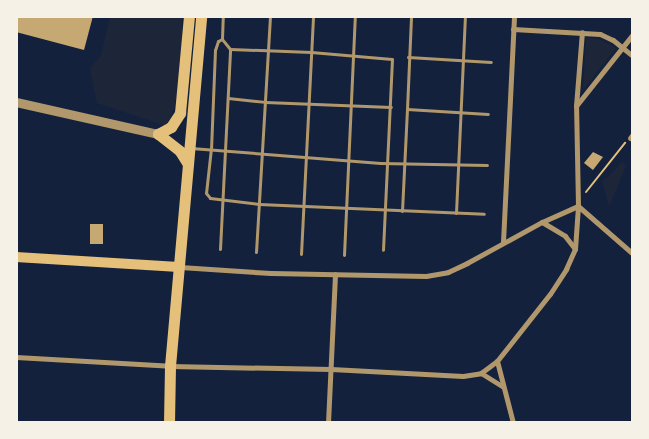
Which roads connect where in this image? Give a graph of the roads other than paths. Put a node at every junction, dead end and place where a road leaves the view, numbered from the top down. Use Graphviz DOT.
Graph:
graph roads {
  1 [pos="189,16"];
  2 [pos="201,16"];
  3 [pos="223,16"];
  4 [pos="270,16"];
  5 [pos="313,16"];
  6 [pos="355,16"];
  7 [pos="411,16"];
  8 [pos="465,16"];
  9 [pos="514,16"];
  10 [pos="513,29"];
  11 [pos="582,32"];
  12 [pos="633,34"];
  13 [pos="222,39"];
  14 [pos="622,47"];
  15 [pos="230,50"];
  16 [pos="268,51"];
  17 [pos="311,52"];
  18 [pos="353,55"];
  19 [pos="633,56"];
  20 [pos="408,58"];
  21 [pos="464,61"];
  22 [pos="491,62"];
  23 [pos="228,98"];
  24 [pos="16,102"];
  25 [pos="265,102"];
  26 [pos="308,104"];
  27 [pos="350,106"];
  28 [pos="576,106"];
  29 [pos="391,107"];
  30 [pos="407,109"];
  31 [pos="462,112"];
  32 [pos="488,114"];
  33 [pos="158,134"];
  34 [pos="190,148"];
  35 [pos="211,148"];
  36 [pos="225,150"];
  37 [pos="262,155"];
  38 [pos="306,158"];
  39 [pos="348,160"];
  40 [pos="188,164"];
  41 [pos="386,164"];
  42 [pos="403,164"];
  43 [pos="459,165"];
  44 [pos="487,165"];
  45 [pos="223,200"];
  46 [pos="258,204"];
  47 [pos="578,204"];
  48 [pos="303,205"];
  49 [pos="346,209"];
  50 [pos="384,211"];
  51 [pos="402,211"];
  52 [pos="456,213"];
  53 [pos="484,214"];
  54 [pos="542,222"];
  55 [pos="503,242"];
  56 [pos="220,249"];
  57 [pos="575,249"];
  58 [pos="382,250"];
  59 [pos="256,252"];
  60 [pos="301,254"];
  61 [pos="633,254"];
  62 [pos="344,255"];
  63 [pos="16,257"];
  64 [pos="179,267"];
  65 [pos="336,274"];
  66 [pos="16,357"];
  67 [pos="497,361"];
  68 [pos="170,366"];
  69 [pos="331,369"];
  70 [pos="481,373"];
  71 [pos="502,386"];
  72 [pos="169,423"];
  73 [pos="328,423"];
  74 [pos="512,423"];
  1 -- 33 [label="main road"];
  2 -- 34 [label="main road"];
  3 -- 13 [label="lane"];
  4 -- 16 [label="lane"];
  5 -- 17 [label="lane"];
  6 -- 18 [label="lane"];
  7 -- 20 [label="lane"];
  8 -- 21 [label="lane"];
  9 -- 10 [label="street"];
  10 -- 11 [label="street"];
  10 -- 55 [label="street"];
  11 -- 14 [label="street"];
  11 -- 28 [label="street"];
  12 -- 14 [label="street"];
  13 -- 15 [label="lane"];
  13 -- 35 [label="lane"];
  14 -- 19 [label="street"];
  14 -- 28 [label="street"];
  15 -- 16 [label="lane"];
  15 -- 23 [label="lane"];
  16 -- 17 [label="lane"];
  16 -- 25 [label="lane"];
  17 -- 18 [label="lane"];
  17 -- 26 [label="lane"];
  18 -- 27 [label="lane"];
  18 -- 29 [label="lane"];
  20 -- 21 [label="lane"];
  20 -- 30 [label="lane"];
  21 -- 22 [label="lane"];
  21 -- 31 [label="lane"];
  23 -- 25 [label="lane"];
  23 -- 36 [label="lane"];
  24 -- 33 [label="street"];
  25 -- 26 [label="lane"];
  25 -- 37 [label="lane"];
  26 -- 27 [label="lane"];
  26 -- 38 [label="lane"];
  27 -- 29 [label="lane"];
  27 -- 39 [label="lane"];
  28 -- 47 [label="street"];
  29 -- 41 [label="lane"];
  30 -- 31 [label="lane"];
  30 -- 42 [label="lane"];
  31 -- 32 [label="lane"];
  31 -- 43 [label="lane"];
  33 -- 40 [label="main road"];
  34 -- 35 [label="lane"];
  34 -- 40 [label="main road"];
  35 -- 36 [label="lane"];
  35 -- 45 [label="lane"];
  36 -- 37 [label="lane"];
  36 -- 45 [label="lane"];
  37 -- 38 [label="lane"];
  37 -- 46 [label="lane"];
  38 -- 39 [label="lane"];
  38 -- 48 [label="lane"];
  39 -- 41 [label="lane"];
  39 -- 49 [label="lane"];
  40 -- 64 [label="main road"];
  41 -- 42 [label="lane"];
  41 -- 50 [label="lane"];
  42 -- 43 [label="lane"];
  42 -- 51 [label="lane"];
  43 -- 44 [label="lane"];
  43 -- 52 [label="lane"];
  45 -- 46 [label="lane"];
  45 -- 56 [label="lane"];
  46 -- 48 [label="lane"];
  46 -- 59 [label="lane"];
  47 -- 54 [label="street"];
  47 -- 57 [label="street"];
  47 -- 61 [label="street"];
  48 -- 49 [label="lane"];
  48 -- 60 [label="lane"];
  49 -- 50 [label="lane"];
  49 -- 62 [label="lane"];
  50 -- 51 [label="lane"];
  50 -- 58 [label="lane"];
  51 -- 52 [label="lane"];
  52 -- 53 [label="lane"];
  54 -- 55 [label="street"];
  54 -- 57 [label="street"];
  55 -- 65 [label="street"];
  57 -- 67 [label="street"];
  63 -- 64 [label="main road"];
  64 -- 65 [label="street"];
  64 -- 68 [label="main road"];
  65 -- 69 [label="street"];
  66 -- 68 [label="street"];
  67 -- 70 [label="street"];
  67 -- 71 [label="street"];
  68 -- 69 [label="street"];
  68 -- 72 [label="main road"];
  69 -- 70 [label="street"];
  69 -- 73 [label="street"];
  70 -- 71 [label="street"];
  71 -- 74 [label="street"];
}
